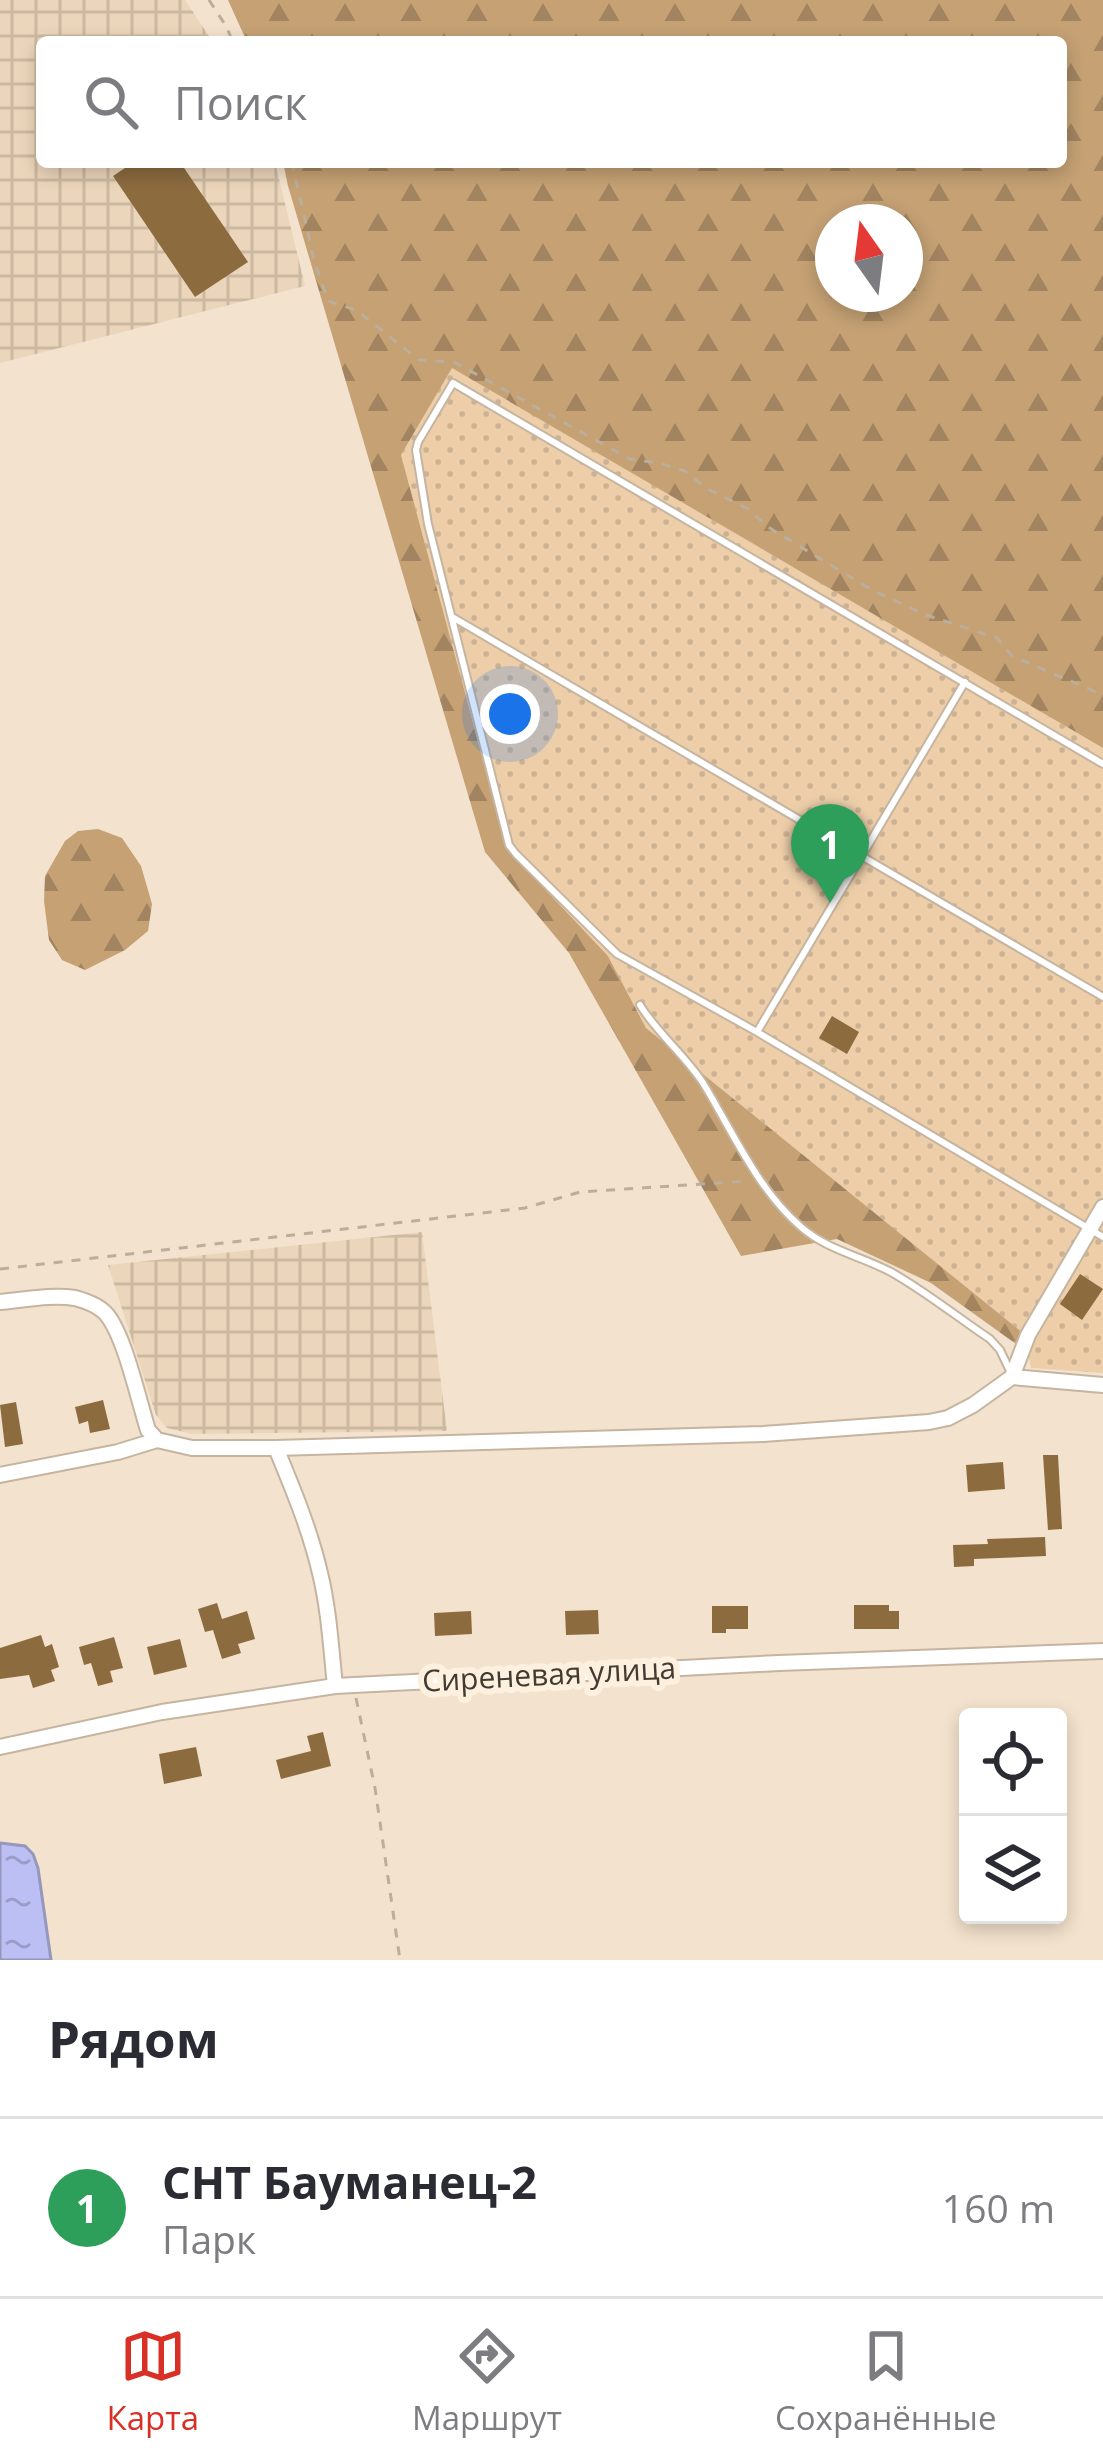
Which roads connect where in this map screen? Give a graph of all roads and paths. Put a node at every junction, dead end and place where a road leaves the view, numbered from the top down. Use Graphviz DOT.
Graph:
graph roads {
  1 [pos="209,0"];
  2 [pos="230,36"];
  3 [pos="293,168"];
  4 [pos="454,618"];
  5 [pos="965,682"];
  6 [pos="1103,694"];
  7 [pos="1103,764"];
  8 [pos="861,854"];
  9 [pos="1103,997"];
  10 [pos="640,1005"];
  11 [pos="757,1033"];
  12 [pos="762,1180"];
  13 [pos="1103,1207"];
  14 [pos="1096,1233"];
  15 [pos="0,1269"];
  16 [pos="0,1302"];
  17 [pos="1012,1377"];
  18 [pos="1103,1385"];
  19 [pos="158,1440"];
  20 [pos="276,1448"];
  21 [pos="0,1475"];
  22 [pos="1103,1651"];
  23 [pos="354,1685"];
  24 [pos="335,1686"];
  25 [pos="0,1747"];
  26 [pos="400,1960"];
  1 -- 2 [label="path"];
  3 -- 6 [label="path"];
  4 -- 5 [label="lane"];
  4 -- 8 [label="lane"];
  4 -- 11 [label="lane"];
  5 -- 7 [label="lane"];
  5 -- 8 [label="lane"];
  8 -- 9 [label="lane"];
  8 -- 11 [label="lane"];
  10 -- 12 [label="lane"];
  11 -- 14 [label="lane"];
  12 -- 15 [label="path"];
  12 -- 17 [label="lane"];
  13 -- 14 [label="street"];
  14 -- 17 [label="street"];
  16 -- 19 [label="street"];
  17 -- 18 [label="street"];
  17 -- 20 [label="street"];
  19 -- 20 [label="street"];
  19 -- 21 [label="street"];
  20 -- 24 [label="street"];
  22 -- 23 [label="street, Сиреневая улица"];
  23 -- 24 [label="street, Сиреневая улица"];
  23 -- 26 [label="path"];
  24 -- 25 [label="street, Сиреневая улица"];
}
